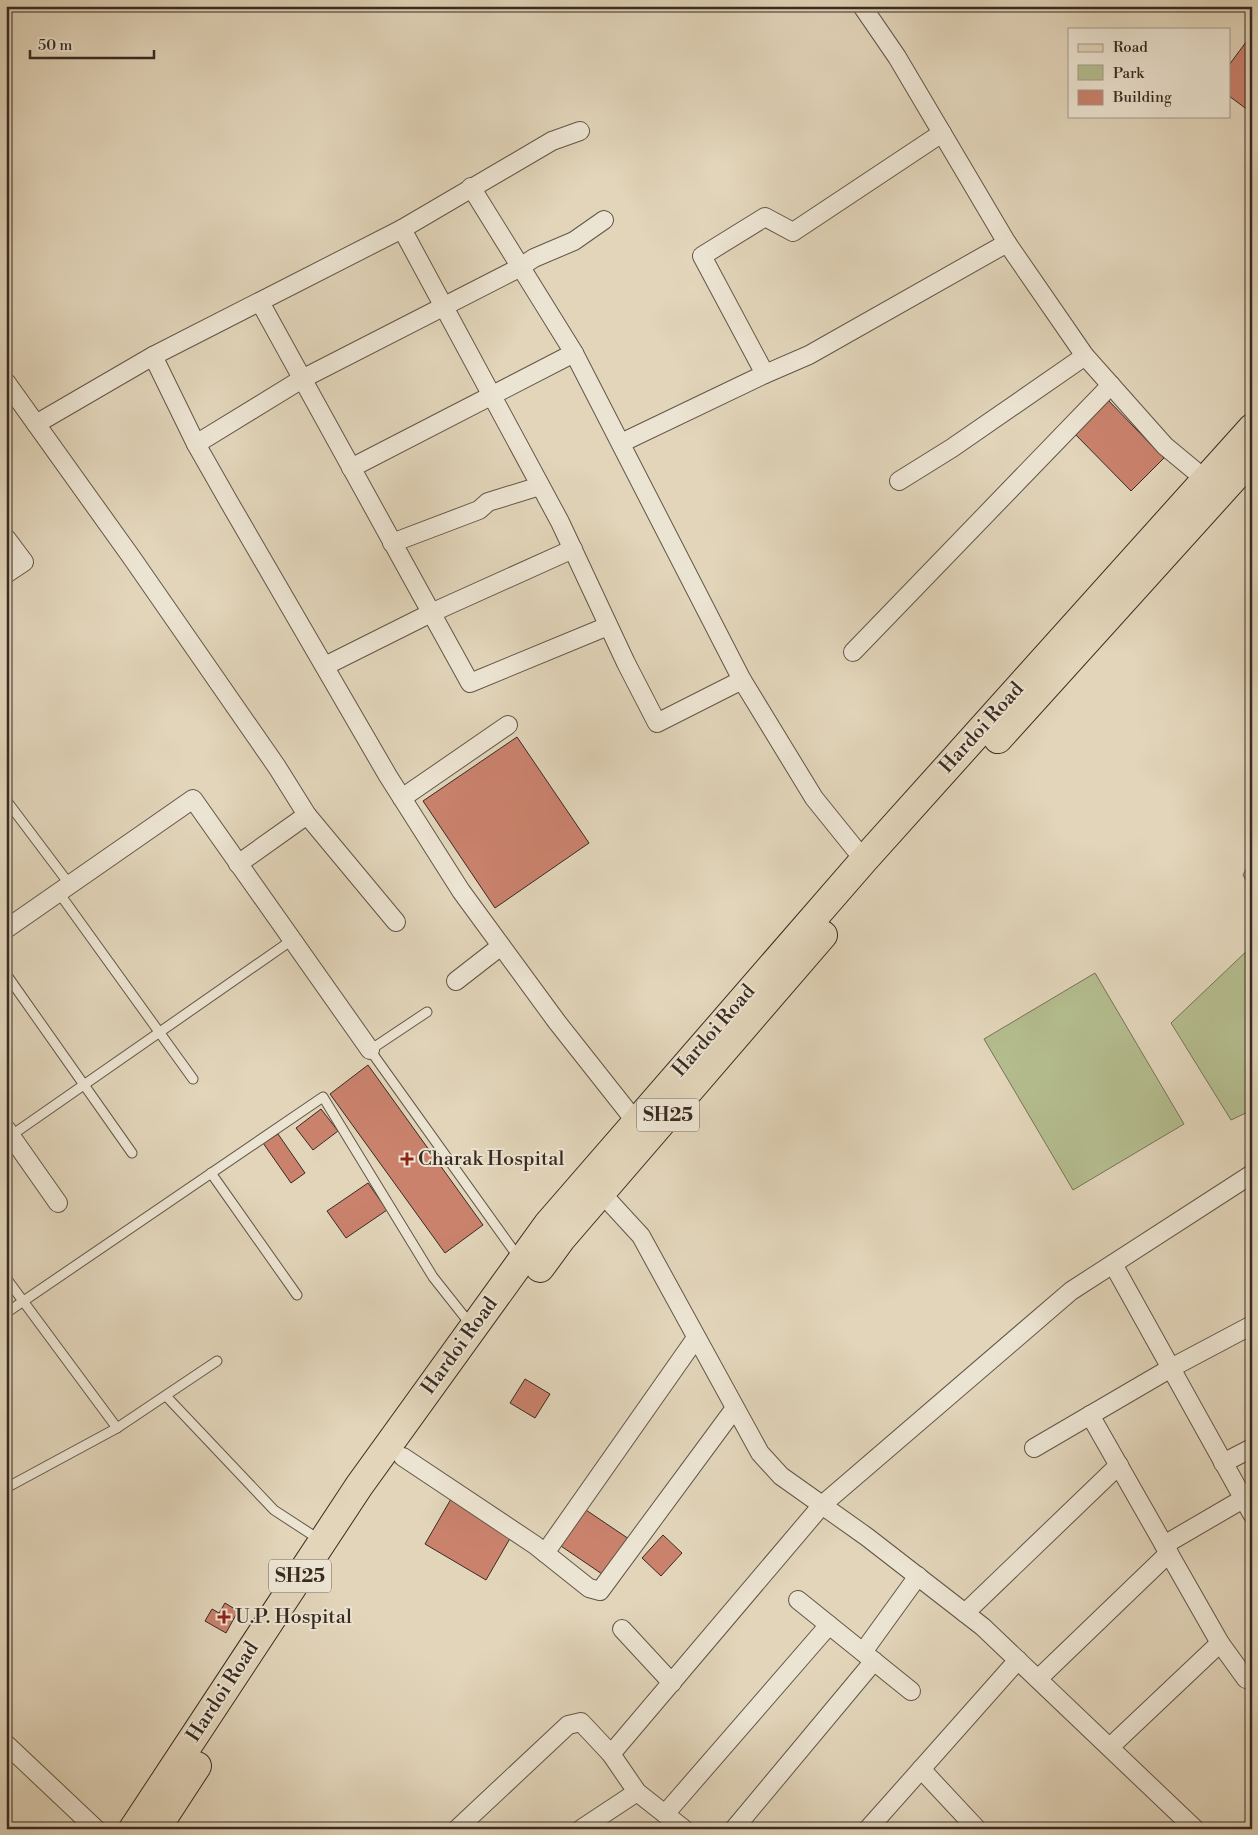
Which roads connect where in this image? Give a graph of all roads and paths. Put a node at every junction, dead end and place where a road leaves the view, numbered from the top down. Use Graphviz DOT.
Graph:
graph roads {
  1 [pos="862,6"];
  2 [pos="580,131"];
  3 [pos="942,133"];
  4 [pos="471,187"];
  5 [pos="604,220"];
  6 [pos="402,229"];
  7 [pos="1007,243"];
  8 [pos="519,268"];
  9 [pos="260,302"];
  10 [pos="444,307"];
  11 [pos="574,353"];
  12 [pos="153,356"];
  13 [pos="1085,356"];
  14 [pos="764,374"];
  15 [pos="302,379"];
  16 [pos="6,382"];
  17 [pos="1111,385"];
  18 [pos="492,396"];
  19 [pos="36,424"];
  20 [pos="1252,428"];
  21 [pos="621,443"];
  22 [pos="196,444"];
  23 [pos="1252,458"];
  24 [pos="352,468"];
  25 [pos="898,480"];
  26 [pos="540,486"];
  27 [pos="1213,486"];
  28 [pos="6,538"];
  29 [pos="392,543"];
  30 [pos="573,549"];
  31 [pos="6,574"];
  32 [pos="431,613"];
  33 [pos="608,626"];
  34 [pos="853,652"];
  35 [pos="325,666"];
  36 [pos="742,680"];
  37 [pos="508,725"];
  38 [pos="402,798"];
  39 [pos="8,806"];
  40 [pos="307,815"];
  41 [pos="864,860"];
  42 [pos="238,864"];
  43 [pos="64,889"];
  44 [pos="846,894"];
  45 [pos="396,922"];
  46 [pos="6,929"];
  47 [pos="292,940"];
  48 [pos="501,946"];
  49 [pos="6,974"];
  50 [pos="456,981"];
  51 [pos="427,1012"];
  52 [pos="160,1032"];
  53 [pos="370,1050"];
  54 [pos="193,1079"];
  55 [pos="84,1084"];
  56 [pos="636,1122"];
  57 [pos="8,1134"];
  58 [pos="132,1153"];
  59 [pos="211,1173"];
  60 [pos="1252,1174"];
  61 [pos="594,1185"];
  62 [pos="58,1203"];
  63 [pos="1113,1264"];
  64 [pos="528,1268"];
  65 [pos="6,1278"];
  66 [pos="297,1295"];
  67 [pos="23,1300"];
  68 [pos="6,1313"];
  69 [pos="1252,1325"];
  70 [pos="474,1328"];
  71 [pos="696,1338"];
  72 [pos="217,1361"];
  73 [pos="1171,1368"];
  74 [pos="166,1396"];
  75 [pos="735,1408"];
  76 [pos="1090,1415"];
  77 [pos="117,1428"];
  78 [pos="1034,1448"];
  79 [pos="1252,1448"];
  80 [pos="403,1457"];
  81 [pos="1223,1463"];
  82 [pos="1119,1465"];
  83 [pos="6,1488"];
  84 [pos="822,1505"];
  85 [pos="1248,1507"];
  86 [pos="322,1542"];
  87 [pos="1167,1549"];
  88 [pos="545,1553"];
  89 [pos="918,1576"];
  90 [pos="798,1600"];
  91 [pos="965,1613"];
  92 [pos="829,1625"];
  93 [pos="622,1629"];
  94 [pos="1220,1643"];
  95 [pos="869,1657"];
  96 [pos="1018,1660"];
  97 [pos="1038,1679"];
  98 [pos="1246,1679"];
  99 [pos="672,1682"];
  100 [pos="911,1691"];
  101 [pos="6,1744"];
  102 [pos="1110,1747"];
  103 [pos="611,1754"];
  104 [pos="921,1769"];
  105 [pos="637,1792"];
  106 [pos="665,1814"];
  107 [pos="96,1829"];
  108 [pos="133,1829"];
  109 [pos="156,1829"];
  110 [pos="457,1829"];
  111 [pos="581,1829"];
  112 [pos="684,1829"];
  113 [pos="734,1829"];
  114 [pos="868,1829"];
  115 [pos="977,1829"];
  116 [pos="1195,1829"];
  1 -- 3 [label="street"];
  2 -- 4 [label="street"];
  3 -- 7 [label="street"];
  3 -- 14 [label="street"];
  4 -- 6 [label="street"];
  4 -- 8 [label="street"];
  5 -- 8 [label="street"];
  6 -- 9 [label="street"];
  6 -- 10 [label="street"];
  7 -- 13 [label="street"];
  7 -- 14 [label="street"];
  8 -- 10 [label="street"];
  8 -- 11 [label="street"];
  9 -- 12 [label="street"];
  9 -- 15 [label="street"];
  10 -- 15 [label="street"];
  10 -- 18 [label="street"];
  11 -- 18 [label="street"];
  11 -- 21 [label="street"];
  12 -- 19 [label="street"];
  12 -- 22 [label="street"];
  13 -- 17 [label="street"];
  13 -- 25 [label="street"];
  14 -- 21 [label="street"];
  15 -- 22 [label="street"];
  15 -- 24 [label="street"];
  16 -- 19 [label="street"];
  17 -- 27 [label="street"];
  17 -- 34 [label="street"];
  18 -- 24 [label="street"];
  18 -- 26 [label="street"];
  19 -- 40 [label="street"];
  20 -- 27 [label="main road, Hardoi Road / SH25"];
  21 -- 36 [label="street"];
  22 -- 35 [label="street"];
  23 -- 27 [label="main road, Hardoi Road / SH25"];
  24 -- 29 [label="street"];
  26 -- 29 [label="street"];
  26 -- 30 [label="street"];
  27 -- 41 [label="main road, Hardoi Road / SH25"];
  27 -- 44 [label="main road, Hardoi Road / SH25"];
  28 -- 31 [label="street"];
  29 -- 32 [label="street"];
  30 -- 32 [label="street"];
  30 -- 33 [label="street"];
  32 -- 33 [label="street"];
  32 -- 35 [label="street"];
  33 -- 36 [label="street"];
  35 -- 38 [label="street"];
  36 -- 41 [label="street"];
  37 -- 38 [label="street"];
  38 -- 48 [label="street"];
  39 -- 43 [label="lane"];
  40 -- 42 [label="street"];
  40 -- 45 [label="street"];
  41 -- 44 [label="main road, Hardoi Road / SH25"];
  42 -- 43 [label="street"];
  42 -- 47 [label="street"];
  43 -- 46 [label="street"];
  43 -- 52 [label="lane"];
  44 -- 56 [label="main road, Hardoi Road / SH25"];
  44 -- 61 [label="main road, Hardoi Road / SH25"];
  47 -- 52 [label="lane"];
  47 -- 53 [label="street"];
  48 -- 50 [label="street"];
  48 -- 56 [label="street"];
  49 -- 55 [label="lane"];
  51 -- 53 [label="lane"];
  52 -- 54 [label="lane"];
  52 -- 55 [label="lane"];
  53 -- 64 [label="lane"];
  55 -- 57 [label="lane"];
  55 -- 58 [label="lane"];
  56 -- 61 [label="main road, Hardoi Road / SH25"];
  57 -- 62 [label="street"];
  59 -- 66 [label="lane"];
  59 -- 67 [label="lane"];
  59 -- 70 [label="lane"];
  60 -- 63 [label="street"];
  61 -- 64 [label="main road, Hardoi Road / SH25"];
  61 -- 71 [label="street"];
  63 -- 73 [label="street"];
  63 -- 84 [label="street"];
  64 -- 70 [label="main road, Hardoi Road / SH25"];
  64 -- 80 [label="main road, Hardoi Road / SH25"];
  65 -- 67 [label="lane"];
  67 -- 68 [label="lane"];
  67 -- 77 [label="lane"];
  69 -- 73 [label="street"];
  70 -- 86 [label="main road, Hardoi Road / SH25"];
  71 -- 75 [label="street"];
  71 -- 88 [label="street"];
  72 -- 74 [label="lane"];
  73 -- 76 [label="street"];
  73 -- 81 [label="street"];
  74 -- 77 [label="lane"];
  74 -- 86 [label="lane"];
  75 -- 84 [label="street"];
  75 -- 88 [label="street"];
  76 -- 78 [label="street"];
  76 -- 82 [label="street"];
  77 -- 83 [label="lane"];
  79 -- 81 [label="street"];
  80 -- 88 [label="street"];
  80 -- 109 [label="main road, Hardoi Road / SH25"];
  81 -- 85 [label="street"];
  82 -- 87 [label="street"];
  82 -- 91 [label="street"];
  84 -- 89 [label="street"];
  84 -- 99 [label="street"];
  85 -- 87 [label="street"];
  86 -- 108 [label="main road, Hardoi Road / SH25"];
  87 -- 94 [label="street"];
  87 -- 97 [label="street"];
  89 -- 91 [label="street"];
  89 -- 95 [label="street"];
  90 -- 92 [label="street"];
  91 -- 96 [label="street"];
  92 -- 95 [label="street"];
  92 -- 106 [label="street"];
  93 -- 99 [label="street"];
  94 -- 98 [label="street"];
  94 -- 102 [label="street"];
  95 -- 100 [label="street"];
  95 -- 113 [label="street"];
  96 -- 97 [label="street"];
  96 -- 104 [label="street"];
  97 -- 102 [label="street"];
  99 -- 103 [label="street"];
  101 -- 107 [label="street"];
  102 -- 116 [label="street"];
  103 -- 105 [label="street"];
  103 -- 110 [label="street"];
  104 -- 114 [label="street"];
  104 -- 115 [label="street"];
  105 -- 106 [label="street"];
  105 -- 111 [label="street"];
  106 -- 112 [label="street"];
}
